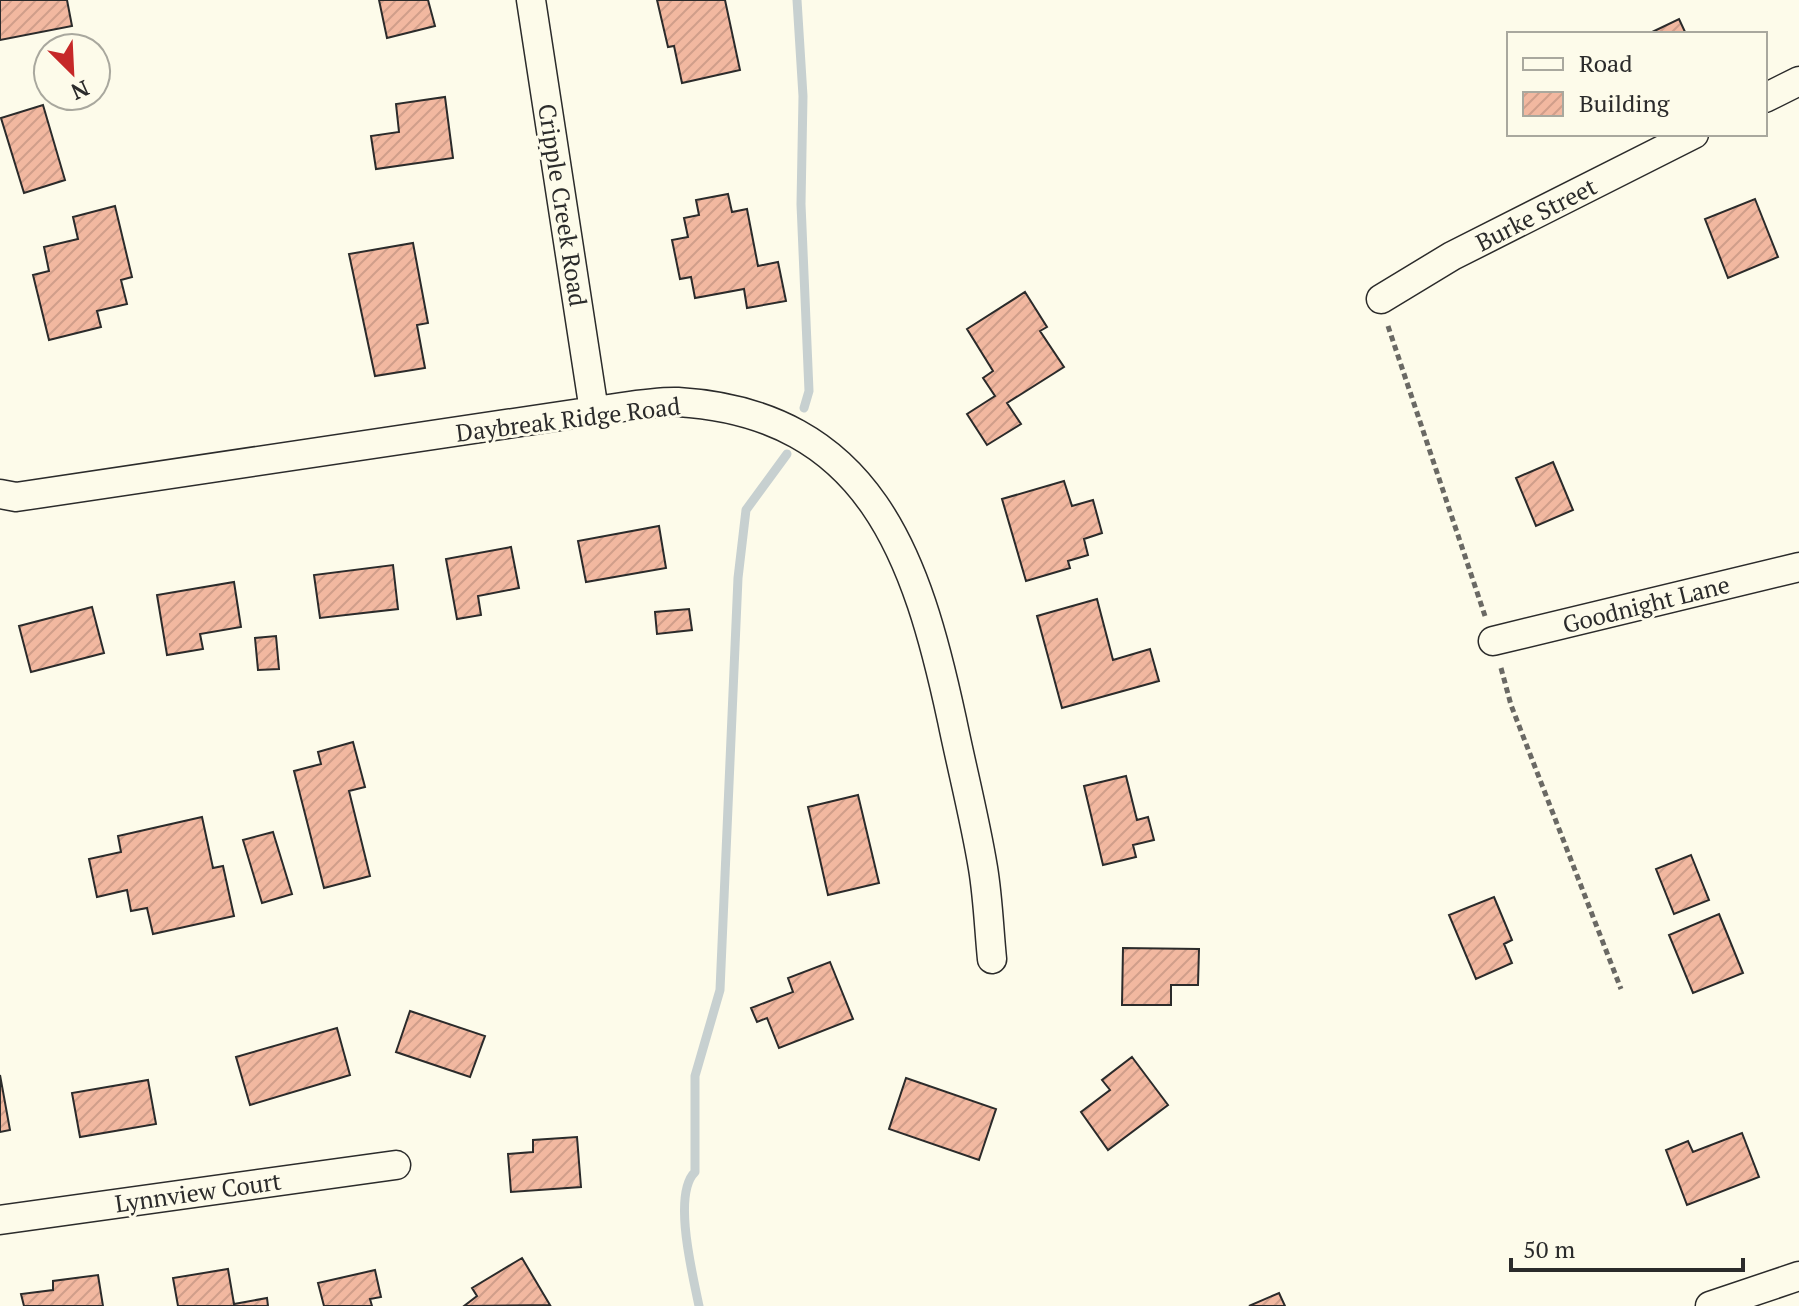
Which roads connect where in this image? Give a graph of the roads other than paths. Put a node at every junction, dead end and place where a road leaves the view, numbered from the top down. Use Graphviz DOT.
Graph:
graph roads {
  1 [pos="531,0"];
  2 [pos="1799,81"];
  3 [pos="1767,97"];
  4 [pos="1690,136"];
  5 [pos="1381,299"];
  6 [pos="594,411"];
  7 [pos="0,494"];
  8 [pos="1799,567"];
  9 [pos="1493,641"];
  10 [pos="992,959"];
  11 [pos="396,1165"];
  12 [pos="0,1220"];
  13 [pos="1799,1276"];
  14 [pos="1710,1306"];
  1 -- 6 [label="street, Cripple Creek Road"];
  2 -- 3 [label="street"];
  4 -- 5 [label="street, Burke Street"];
  6 -- 7 [label="street, Daybreak Ridge Road"];
  6 -- 10 [label="street, Daybreak Ridge Road"];
  8 -- 9 [label="street, Goodnight Lane"];
  11 -- 12 [label="street, Lynnview Court"];
  13 -- 14 [label="street"];
}
